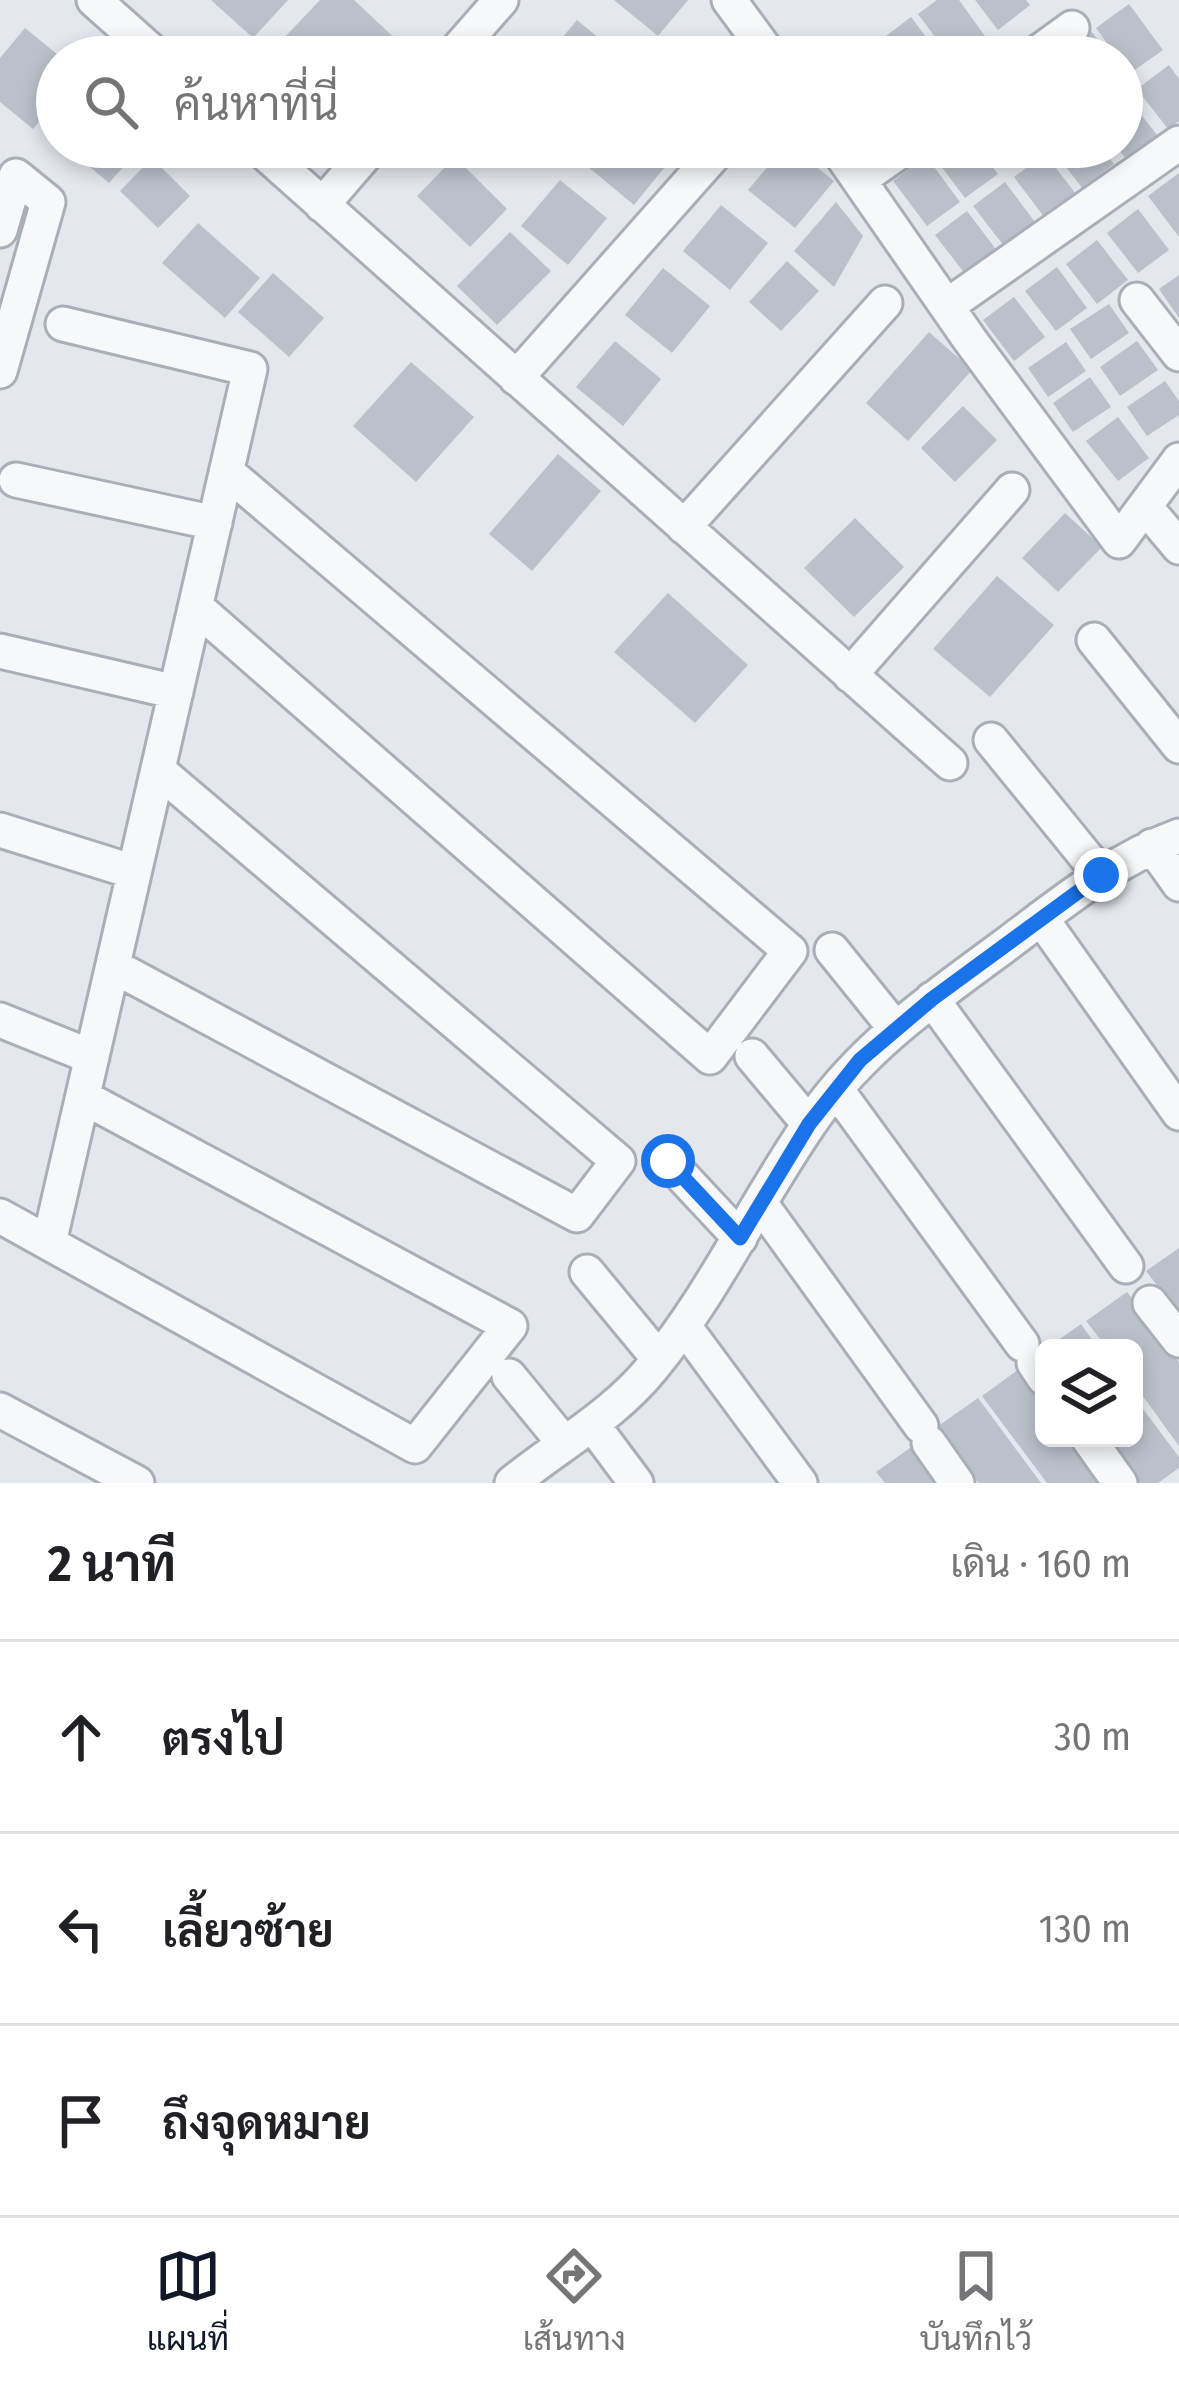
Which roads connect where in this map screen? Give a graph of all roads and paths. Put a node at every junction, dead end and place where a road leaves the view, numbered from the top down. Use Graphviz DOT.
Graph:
graph roads {
  1 [pos="94,0"];
  2 [pos="501,0"];
  3 [pos="729,0"];
  4 [pos="1072,28"];
  5 [pos="134,36"];
  6 [pos="469,36"];
  7 [pos="756,36"];
  8 [pos="1061,36"];
  9 [pos="1179,143"];
  10 [pos="281,168"];
  11 [pos="354,168"];
  12 [pos="702,168"];
  13 [pos="851,168"];
  14 [pos="877,168"];
  15 [pos="860,180"];
  16 [pos="322,205"];
  17 [pos="0,230"];
  18 [pos="1137,299"];
  19 [pos="885,303"];
  20 [pos="947,306"];
  21 [pos="63,324"];
  22 [pos="1179,354"];
  23 [pos="0,371"];
  24 [pos="516,378"];
  25 [pos="1179,460"];
  26 [pos="226,472"];
  27 [pos="16,480"];
  28 [pos="1012,490"];
  29 [pos="1153,516"];
  30 [pos="214,524"];
  31 [pos="684,526"];
  32 [pos="1179,547"];
  33 [pos="196,608"];
  34 [pos="1094,640"];
  35 [pos="0,651"];
  36 [pos="850,674"];
  37 [pos="176,692"];
  38 [pos="991,740"];
  39 [pos="1179,746"];
  40 [pos="950,763"];
  41 [pos="158,770"];
  42 [pos="0,830"];
  43 [pos="1165,841"];
  44 [pos="134,872"];
  45 [pos="1101,875"];
  46 [pos="1179,884"];
  47 [pos="1041,918"];
  48 [pos="832,950"];
  49 [pos="113,966"];
  50 [pos="932,999"];
  51 [pos="0,1020"];
  52 [pos="895,1028"];
  53 [pos="752,1056"];
  54 [pos="92,1057"];
  55 [pos="836,1089"];
  56 [pos="83,1097"];
  57 [pos="1179,1113"];
  58 [pos="809,1124"];
  59 [pos="668,1161"];
  60 [pos="760,1203"];
  61 [pos="0,1216"];
  62 [pos="740,1238"];
  63 [pos="49,1243"];
  64 [pos="1126,1266"];
  65 [pos="587,1272"];
  66 [pos="1150,1304"];
  67 [pos="684,1326"];
  68 [pos="1179,1340"];
  69 [pos="659,1359"];
  70 [pos="1033,1362"];
  71 [pos="509,1376"];
  72 [pos="0,1410"];
  73 [pos="578,1433"];
  74 [pos="1094,1447"];
  75 [pos="128,1481"];
  76 [pos="512,1483"];
  77 [pos="636,1483"];
  78 [pos="800,1483"];
  79 [pos="957,1483"];
  80 [pos="1120,1483"];
  1 -- 5 [label="street"];
  2 -- 6 [label="street"];
  3 -- 7 [label="street"];
  4 -- 8 [label="street"];
  9 -- 20 [label="street"];
  10 -- 16 [label="street"];
  11 -- 16 [label="street"];
  12 -- 24 [label="street"];
  13 -- 15 [label="street"];
  14 -- 15 [label="street"];
  15 -- 20 [label="street"];
  16 -- 24 [label="street"];
  17 -- 23 [label="street"];
  18 -- 22 [label="street"];
  19 -- 31 [label="street"];
  20 -- 25 [label="street"];
  21 -- 26 [label="street"];
  24 -- 31 [label="street"];
  26 -- 30 [label="street"];
  26 -- 33 [label="street"];
  27 -- 30 [label="street"];
  28 -- 36 [label="street"];
  29 -- 32 [label="street"];
  30 -- 33 [label="street"];
  31 -- 36 [label="street"];
  33 -- 37 [label="street"];
  34 -- 39 [label="street"];
  35 -- 37 [label="street"];
  36 -- 40 [label="street"];
  37 -- 41 [label="street"];
  38 -- 45 [label="street"];
  41 -- 44 [label="street"];
  41 -- 49 [label="street"];
  42 -- 44 [label="street"];
  43 -- 45 [label="street"];
  43 -- 46 [label="street"];
  44 -- 49 [label="street"];
  45 -- 47 [label="street"];
  47 -- 50 [label="street"];
  47 -- 57 [label="street"];
  48 -- 52 [label="street"];
  49 -- 54 [label="street"];
  50 -- 52 [label="street"];
  50 -- 64 [label="street"];
  51 -- 54 [label="street"];
  52 -- 55 [label="street"];
  53 -- 58 [label="street"];
  54 -- 56 [label="street"];
  55 -- 58 [label="street"];
  55 -- 70 [label="street"];
  56 -- 63 [label="street"];
  56 -- 63 [label="street"];
  58 -- 60 [label="street"];
  59 -- 62 [label="street"];
  60 -- 62 [label="street"];
  60 -- 79 [label="street"];
  61 -- 63 [label="street"];
  62 -- 67 [label="street"];
  65 -- 69 [label="street"];
  66 -- 68 [label="street"];
  67 -- 69 [label="street"];
  67 -- 78 [label="street"];
  69 -- 73 [label="street"];
  71 -- 73 [label="street"];
  72 -- 75 [label="street"];
  73 -- 76 [label="street"];
  73 -- 77 [label="street"];
  74 -- 80 [label="street"];
}
